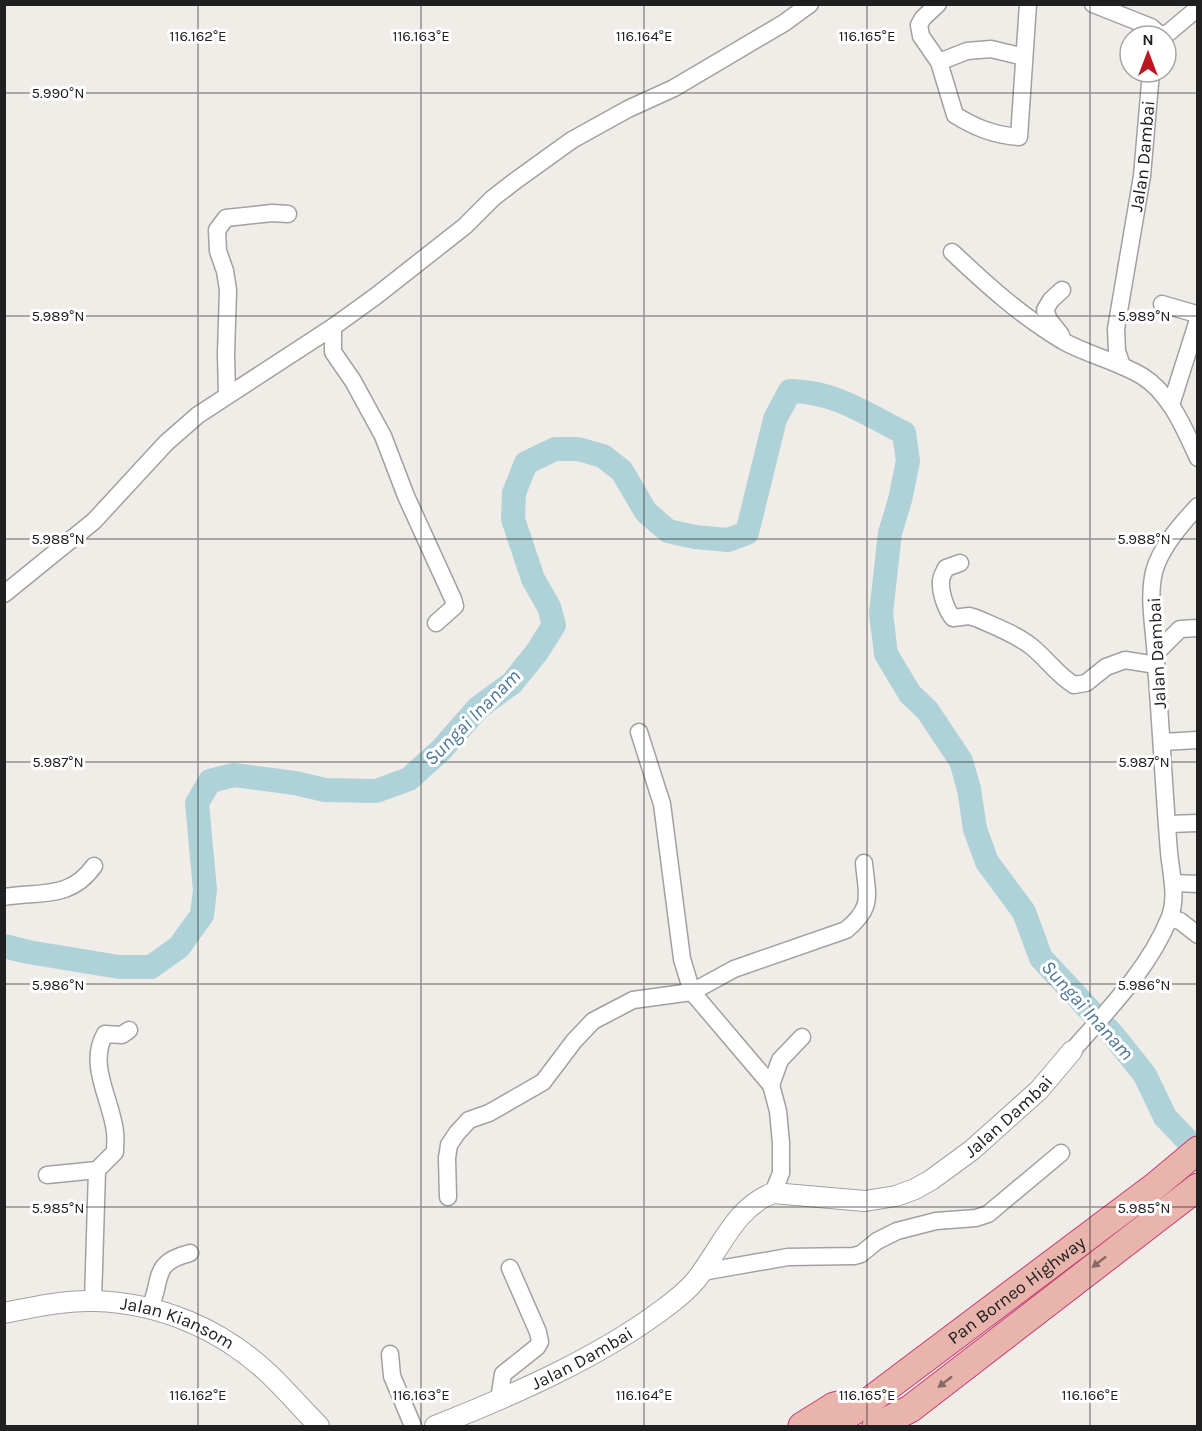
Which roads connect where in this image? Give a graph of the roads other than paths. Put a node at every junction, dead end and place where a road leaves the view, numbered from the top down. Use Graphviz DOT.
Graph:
graph roads {
  1 [pos="810,4"];
  2 [pos="938,4"];
  3 [pos="1028,4"];
  4 [pos="1093,4"];
  5 [pos="1197,8"];
  6 [pos="1143,24"];
  7 [pos="1178,24"];
  8 [pos="1024,57"];
  9 [pos="939,62"];
  10 [pos="1150,84"];
  11 [pos="288,214"];
  12 [pos="952,252"];
  13 [pos="1062,290"];
  14 [pos="1162,304"];
  15 [pos="1197,318"];
  16 [pos="333,327"];
  17 [pos="1064,341"];
  18 [pos="1122,366"];
  19 [pos="227,395"];
  20 [pos="1171,405"];
  21 [pos="1197,459"];
  22 [pos="1197,506"];
  23 [pos="960,563"];
  24 [pos="4,594"];
  25 [pos="436,623"];
  26 [pos="1197,628"];
  27 [pos="1156,659"];
  28 [pos="639,732"];
  29 [pos="1197,740"];
  30 [pos="1163,742"];
  31 [pos="1197,823"];
  32 [pos="1169,824"];
  33 [pos="864,863"];
  34 [pos="94,866"];
  35 [pos="1174,883"];
  36 [pos="1197,884"];
  37 [pos="4,897"];
  38 [pos="1170,918"];
  39 [pos="1197,935"];
  40 [pos="692,992"];
  41 [pos="129,1030"];
  42 [pos="802,1038"];
  43 [pos="1072,1051"];
  44 [pos="771,1085"];
  45 [pos="1197,1150"];
  46 [pos="1061,1153"];
  47 [pos="97,1170"];
  48 [pos="47,1175"];
  49 [pos="1197,1186"];
  50 [pos="773,1193"];
  51 [pos="448,1197"];
  52 [pos="190,1253"];
  53 [pos="510,1268"];
  54 [pos="702,1272"];
  55 [pos="93,1301"];
  56 [pos="150,1308"];
  57 [pos="4,1313"];
  58 [pos="390,1354"];
  59 [pos="499,1399"];
  60 [pos="885,1413"];
  61 [pos="319,1426"];
  62 [pos="413,1426"];
  63 [pos="435,1426"];
  64 [pos="802,1426"];
  65 [pos="831,1426"];
  1 -- 16 [label="street"];
  2 -- 9 [label="street"];
  3 -- 8 [label="street"];
  4 -- 6 [label="street"];
  5 -- 7 [label="street"];
  8 -- 9 [label="street"];
  8 -- 9 [label="street"];
  10 -- 18 [label="street, Jalan Dambai"];
  11 -- 19 [label="street"];
  12 -- 17 [label="street"];
  13 -- 17 [label="street"];
  14 -- 15 [label="street"];
  15 -- 20 [label="street"];
  16 -- 19 [label="street"];
  16 -- 25 [label="street"];
  17 -- 18 [label="street"];
  18 -- 20 [label="street"];
  19 -- 24 [label="street"];
  20 -- 21 [label="street"];
  22 -- 27 [label="street, Jalan Dambai"];
  23 -- 27 [label="street"];
  26 -- 27 [label="street"];
  27 -- 30 [label="street, Jalan Dambai"];
  28 -- 40 [label="street"];
  29 -- 30 [label="street"];
  30 -- 32 [label="street, Jalan Dambai"];
  31 -- 32 [label="street"];
  32 -- 35 [label="street, Jalan Dambai"];
  33 -- 40 [label="street"];
  34 -- 37 [label="street"];
  35 -- 36 [label="street"];
  35 -- 38 [label="street, Jalan Dambai"];
  38 -- 39 [label="street"];
  38 -- 43 [label="street, Jalan Dambai"];
  40 -- 44 [label="street"];
  40 -- 51 [label="street"];
  41 -- 47 [label="street"];
  42 -- 44 [label="street"];
  43 -- 50 [label="street, Jalan Dambai"];
  44 -- 50 [label="street"];
  45 -- 60 [label="highway, Pan Borneo Highway"];
  46 -- 54 [label="street"];
  47 -- 48 [label="street"];
  47 -- 55 [label="street"];
  49 -- 60 [label="highway, Pan Borneo Highway, one-way"];
  50 -- 54 [label="street, Jalan Dambai"];
  52 -- 56 [label="street"];
  53 -- 59 [label="street"];
  54 -- 59 [label="street, Jalan Dambai"];
  55 -- 56 [label="street, Jalan Kiansom"];
  55 -- 57 [label="street, Jalan Kiansom"];
  56 -- 61 [label="street, Jalan Kiansom"];
  58 -- 62 [label="street"];
  59 -- 63 [label="street, Jalan Dambai"];
  60 -- 64 [label="highway"];
  60 -- 65 [label="highway, Pan Borneo Highway"];
}
